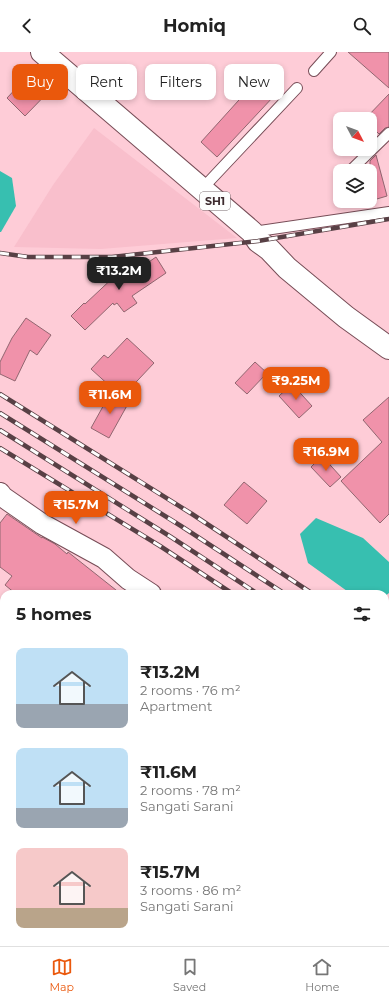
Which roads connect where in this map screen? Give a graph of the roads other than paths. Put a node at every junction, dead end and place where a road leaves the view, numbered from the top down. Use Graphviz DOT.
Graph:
graph roads {
  1 [pos="42,52"];
  2 [pos="331,52"];
  3 [pos="314,71"];
  4 [pos="297,88"];
  5 [pos="389,133"];
  6 [pos="357,164"];
  7 [pos="202,189"];
  8 [pos="389,212"];
  9 [pos="252,232"];
  10 [pos="389,348"];
  11 [pos="1,497"];
  12 [pos="145,590"];
  1 -- 7 [label="main road, SH1"];
  2 -- 3 [label="lane"];
  4 -- 7 [label="lane"];
  5 -- 6 [label="lane"];
  7 -- 9 [label="main road, SH1"];
  8 -- 9 [label="lane"];
  9 -- 10 [label="main road, SH1"];
  11 -- 12 [label="street"];
}
